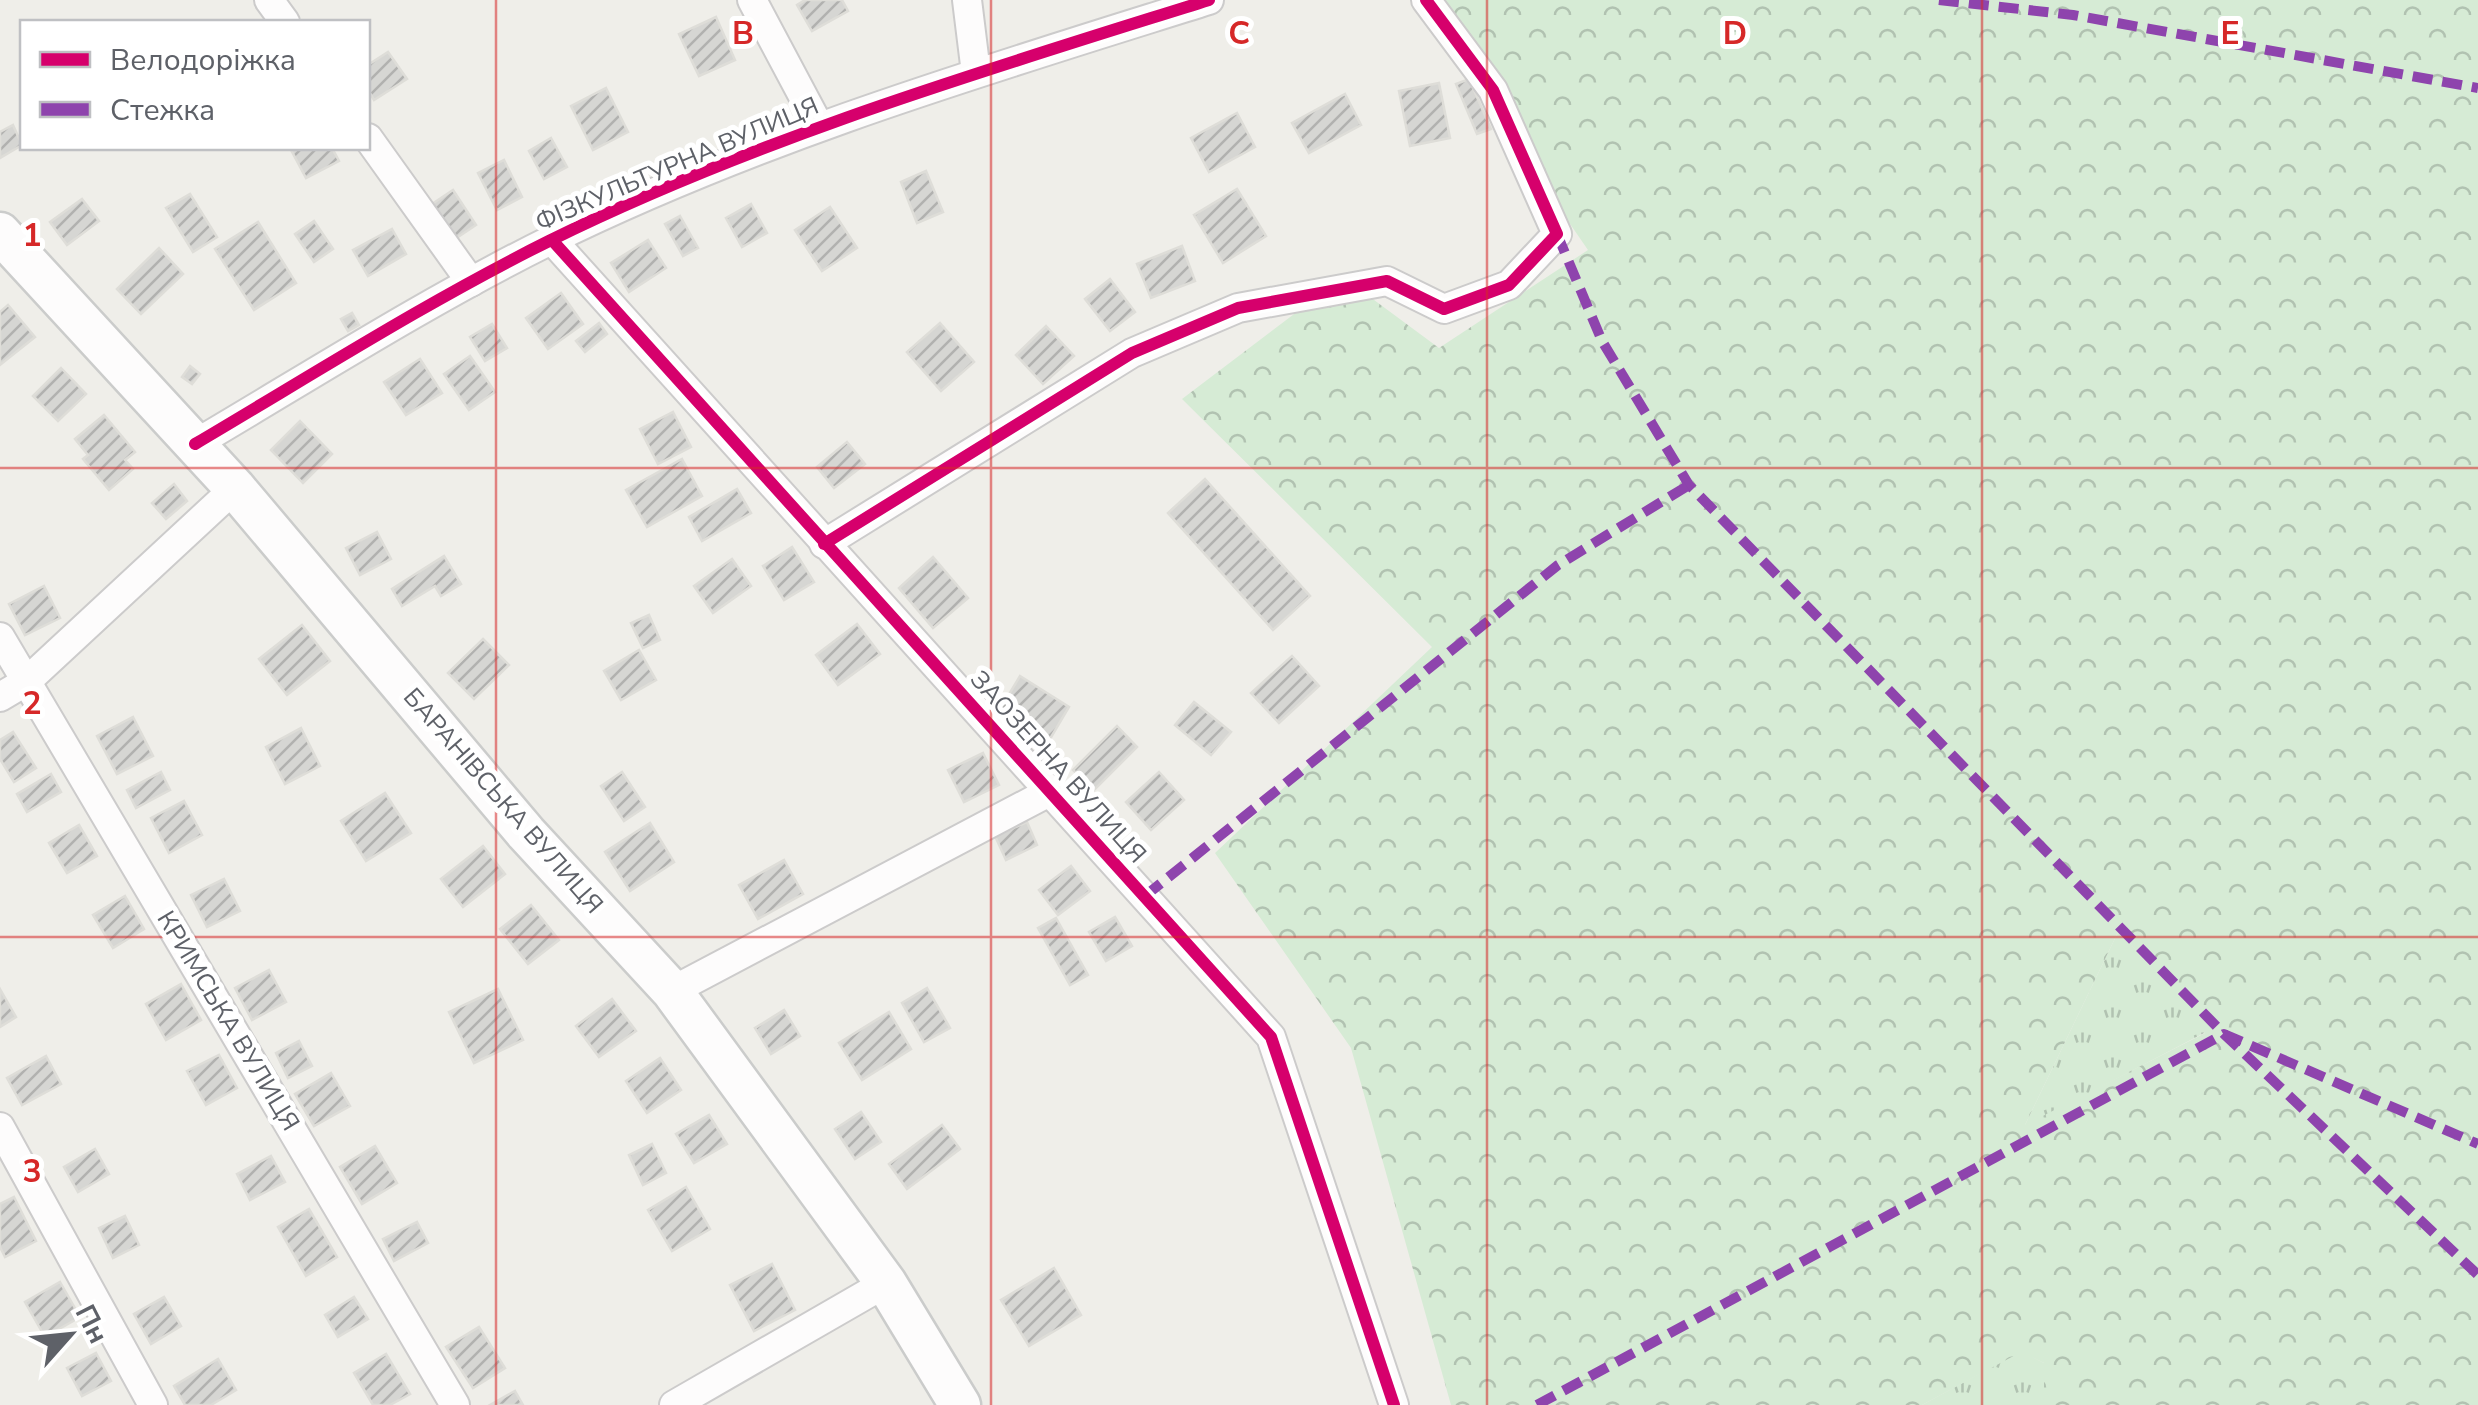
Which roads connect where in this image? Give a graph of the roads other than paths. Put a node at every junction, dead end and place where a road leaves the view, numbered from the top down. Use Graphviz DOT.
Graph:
graph roads {
  1 [pos="752,0"];
  2 [pos="968,0"];
  3 [pos="1210,0"];
  4 [pos="1426,0"];
  5 [pos="976,74"];
  6 [pos="819,126"];
  7 [pos="370,141"];
  8 [pos="0,232"];
  9 [pos="552,240"];
  10 [pos="470,282"];
  11 [pos="195,444"];
  12 [pos="235,488"];
  13 [pos="824,544"];
  14 [pos="0,637"];
  15 [pos="28,681"];
  16 [pos="0,697"];
  17 [pos="1050,790"];
  18 [pos="672,991"];
  19 [pos="0,1127"];
  20 [pos="886,1284"];
  21 [pos="152,1405"];
  22 [pos="455,1405"];
  23 [pos="674,1405"];
  24 [pos="960,1405"];
  25 [pos="1394,1405"];
  1 -- 6 [label="street"];
  2 -- 5 [label="street"];
  3 -- 5 [label="street, ФІЗКУЛЬТУРНА ВУЛИЦЯ"];
  4 -- 13 [label="street"];
  5 -- 6 [label="street, ФІЗКУЛЬТУРНА ВУЛИЦЯ"];
  6 -- 9 [label="street, ФІЗКУЛЬТУРНА ВУЛИЦЯ"];
  7 -- 10 [label="street"];
  8 -- 11 [label="main road, БАРАНІВСЬКА ВУЛИЦЯ"];
  9 -- 10 [label="street, ФІЗКУЛЬТУРНА ВУЛИЦЯ"];
  9 -- 13 [label="street, ЗАОЗЕРНА ВУЛИЦЯ"];
  10 -- 11 [label="street, ФІЗКУЛЬТУРНА ВУЛИЦЯ"];
  11 -- 12 [label="main road, БАРАНІВСЬКА ВУЛИЦЯ"];
  12 -- 15 [label="street"];
  12 -- 18 [label="main road, БАРАНІВСЬКА ВУЛИЦЯ"];
  13 -- 17 [label="street, ЗАОЗЕРНА ВУЛИЦЯ"];
  14 -- 15 [label="street, КРИМСЬКА ВУЛИЦЯ"];
  15 -- 16 [label="street"];
  15 -- 22 [label="street, КРИМСЬКА ВУЛИЦЯ"];
  17 -- 18 [label="street"];
  17 -- 25 [label="street, ЗАОЗЕРНА ВУЛИЦЯ"];
  18 -- 20 [label="main road, БАРАНІВСЬКА ВУЛИЦЯ"];
  19 -- 21 [label="street"];
  20 -- 23 [label="street"];
  20 -- 24 [label="main road, БАРАНІВСЬКА ВУЛИЦЯ"];
}
